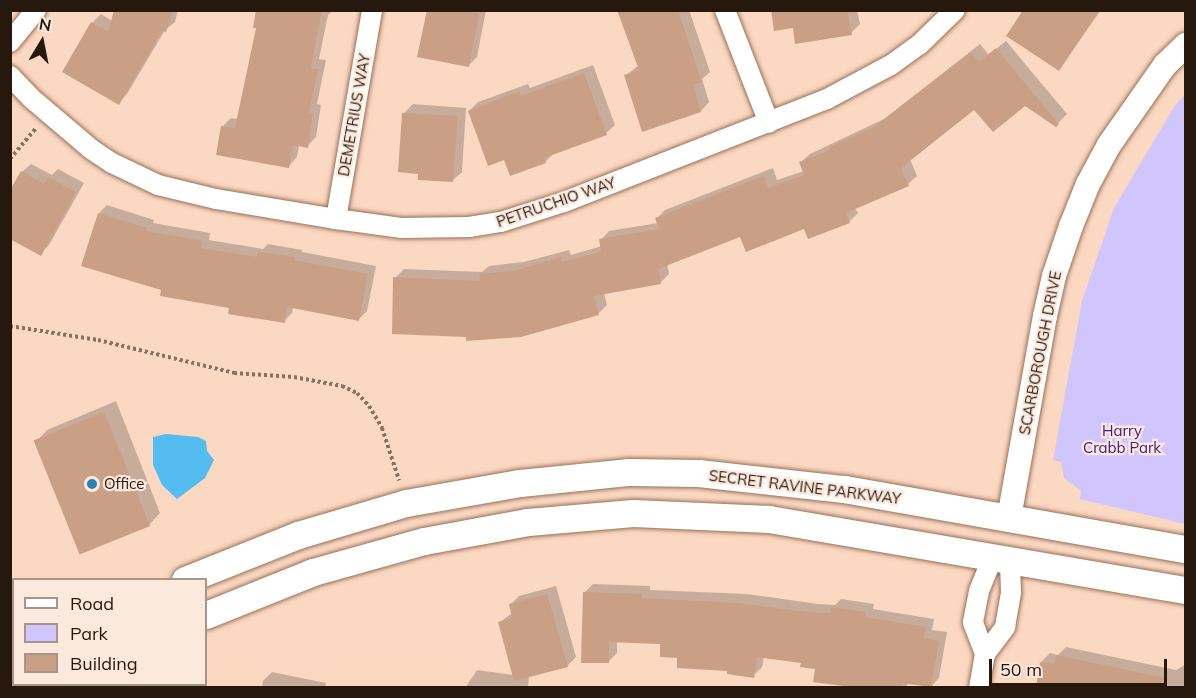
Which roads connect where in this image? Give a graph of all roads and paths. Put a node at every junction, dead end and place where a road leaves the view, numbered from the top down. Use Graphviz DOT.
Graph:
graph roads {
  1 [pos="36,10"];
  2 [pos="372,10"];
  3 [pos="725,10"];
  4 [pos="955,10"];
  5 [pos="10,42"];
  6 [pos="1185,45"];
  7 [pos="10,76"];
  8 [pos="48,113"];
  9 [pos="769,123"];
  10 [pos="10,159"];
  11 [pos="336,219"];
  12 [pos="10,326"];
  13 [pos="406,503"];
  14 [pos="1009,518"];
  15 [pos="1185,549"];
  16 [pos="1002,558"];
  17 [pos="188,578"];
  18 [pos="1185,590"];
  19 [pos="207,615"];
  20 [pos="985,654"];
  21 [pos="979,687"];
  1 -- 5 [label="street"];
  2 -- 11 [label="street, DEMETRIUS WAY"];
  3 -- 9 [label="street"];
  4 -- 9 [label="street, PETRUCHIO WAY"];
  6 -- 14 [label="street, SCARBOROUGH DRIVE"];
  7 -- 8 [label="street, PETRUCHIO WAY"];
  8 -- 10 [label="path"];
  8 -- 11 [label="street, PETRUCHIO WAY"];
  9 -- 11 [label="street, PETRUCHIO WAY"];
  12 -- 13 [label="path"];
  13 -- 14 [label="main road, SECRET RAVINE PARKWAY"];
  13 -- 17 [label="main road, SECRET RAVINE PARKWAY"];
  14 -- 15 [label="main road, SECRET RAVINE PARKWAY"];
  14 -- 16 [label="main road"];
  16 -- 18 [label="main road"];
  16 -- 19 [label="main road"];
  16 -- 20 [label="street"];
  16 -- 20 [label="street"];
  20 -- 21 [label="street"];
}
